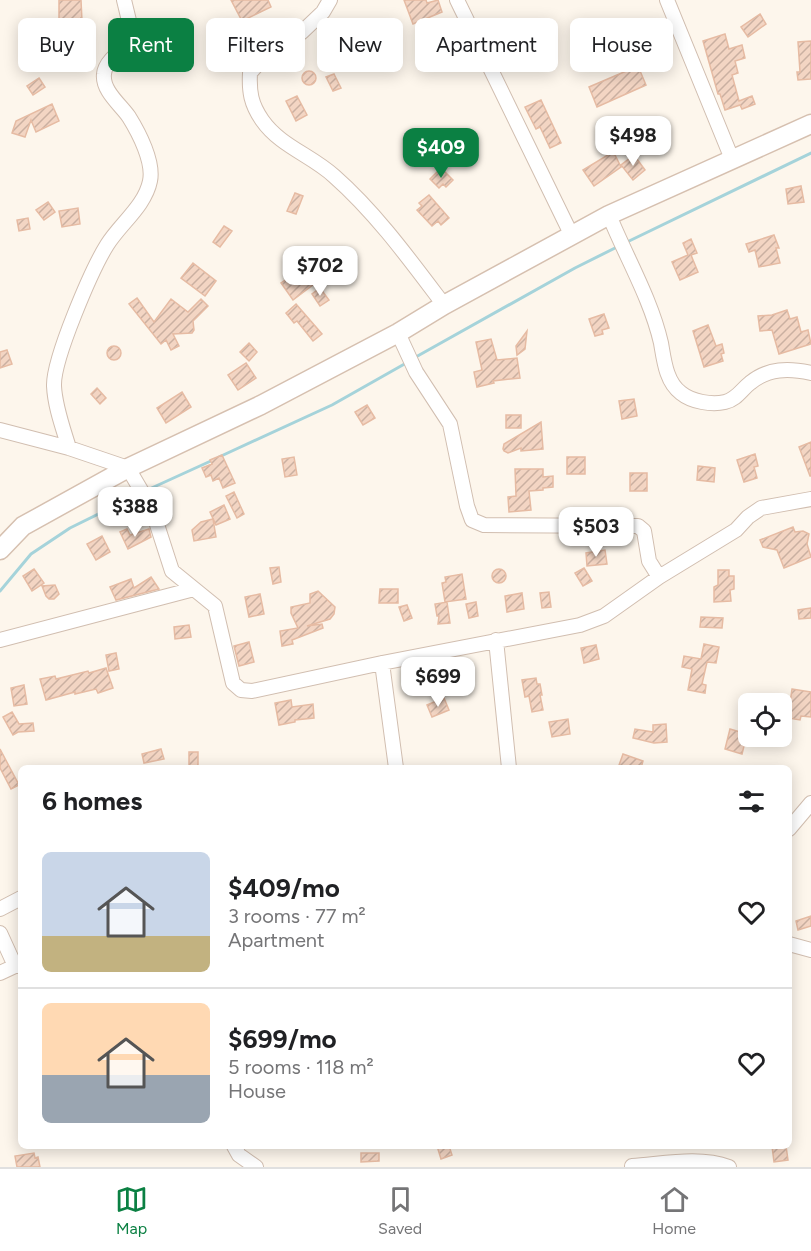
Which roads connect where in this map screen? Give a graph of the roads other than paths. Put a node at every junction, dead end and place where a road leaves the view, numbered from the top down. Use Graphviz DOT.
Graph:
graph roads {
  1 [pos="124,0"];
  2 [pos="330,0"];
  3 [pos="457,0"];
  4 [pos="667,0"];
  5 [pos="811,124"];
  6 [pos="732,159"];
  7 [pos="609,215"];
  8 [pos="572,236"];
  9 [pos="444,305"];
  10 [pos="398,333"];
  11 [pos="811,373"];
  12 [pos="0,430"];
  13 [pos="69,448"];
  14 [pos="128,468"];
  15 [pos="811,499"];
  16 [pos="0,550"];
  17 [pos="658,577"];
  18 [pos="194,589"];
  19 [pos="0,640"];
  20 [pos="496,640"];
  21 [pos="382,663"];
  22 [pos="396,765"];
  23 [pos="509,765"];
  24 [pos="811,803"];
  25 [pos="792,825"];
  26 [pos="18,900"];
  27 [pos="0,909"];
  28 [pos="0,933"];
  29 [pos="792,945"];
  30 [pos="811,950"];
  31 [pos="18,966"];
  32 [pos="0,973"];
  33 [pos="236,1149"];
  34 [pos="256,1167"];
  35 [pos="630,1167"];
  36 [pos="729,1167"];
  1 -- 13 [label="street"];
  2 -- 9 [label="street"];
  3 -- 8 [label="street"];
  4 -- 6 [label="street"];
  5 -- 6 [label="street"];
  6 -- 7 [label="street"];
  7 -- 8 [label="street"];
  7 -- 11 [label="street"];
  8 -- 9 [label="street"];
  9 -- 10 [label="street"];
  10 -- 14 [label="street"];
  10 -- 17 [label="street"];
  12 -- 13 [label="street"];
  13 -- 14 [label="street"];
  14 -- 16 [label="street"];
  14 -- 18 [label="street"];
  15 -- 17 [label="street"];
  17 -- 20 [label="street"];
  18 -- 19 [label="street"];
  18 -- 21 [label="street"];
  20 -- 21 [label="street"];
  20 -- 23 [label="street"];
  21 -- 22 [label="street"];
  24 -- 25 [label="street"];
  26 -- 27 [label="street"];
  28 -- 31 [label="street"];
  29 -- 30 [label="street"];
  31 -- 32 [label="street"];
  33 -- 34 [label="street"];
  35 -- 36 [label="street"];
}
